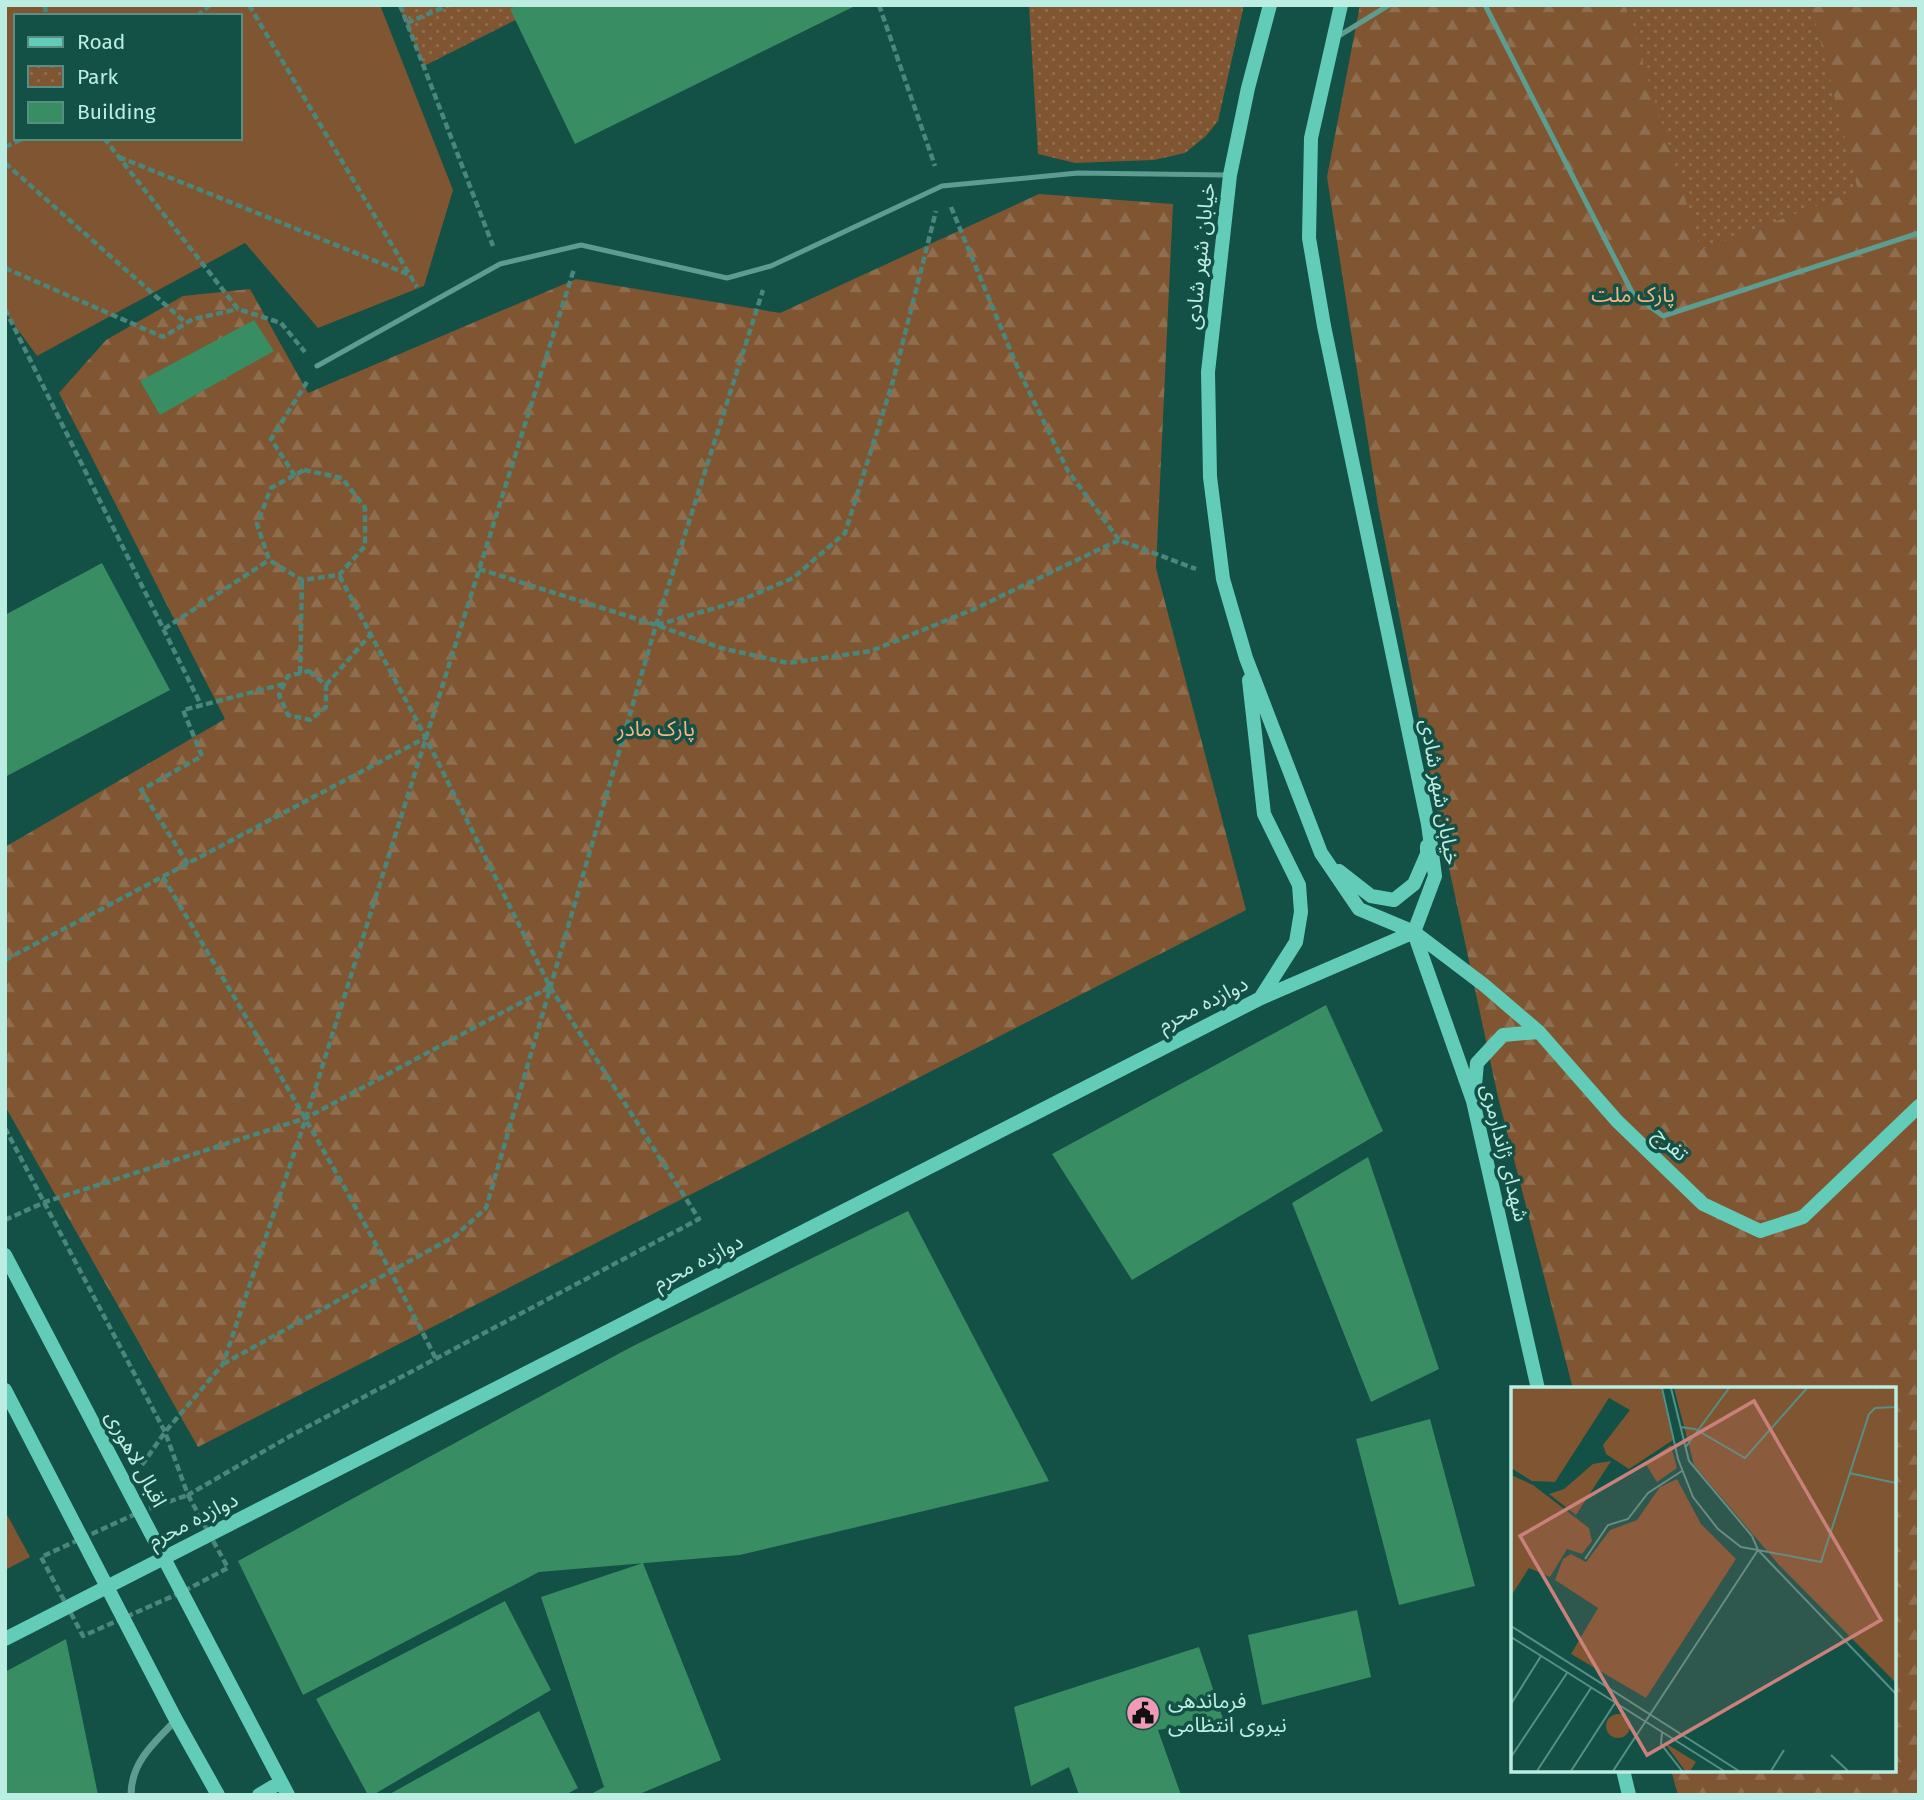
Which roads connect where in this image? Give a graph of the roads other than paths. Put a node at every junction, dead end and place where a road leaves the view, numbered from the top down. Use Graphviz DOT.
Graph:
graph roads {
  1 [pos="1270,5"];
  2 [pos="1341,5"];
  3 [pos="1389,5"];
  4 [pos="1485,5"];
  5 [pos="1332,40"];
  6 [pos="1230,175"];
  7 [pos="1919,233"];
  8 [pos="317,366"];
  9 [pos="1246,658"];
  10 [pos="1428,824"];
  11 [pos="1321,853"];
  12 [pos="1414,932"];
  13 [pos="1261,998"];
  14 [pos="1539,1032"];
  15 [pos="1473,1101"];
  16 [pos="1919,1106"];
  17 [pos="5,1255"];
  18 [pos="1538,1387"];
  19 [pos="5,1390"];
  20 [pos="163,1558"];
  21 [pos="108,1586"];
  22 [pos="5,1639"];
  23 [pos="176,1720"];
  24 [pos="1623,1772"];
  25 [pos="284,1789"];
  26 [pos="131,1795"];
  27 [pos="218,1795"];
  28 [pos="258,1795"];
  29 [pos="1629,1795"];
  1 -- 6 [label="main road, خیابان شهر شادی"];
  2 -- 5 [label="main road, خیابان شهر شادی"];
  3 -- 5 [label="lane"];
  4 -- 7 [label="lane"];
  5 -- 10 [label="main road, خیابان شهر شادی"];
  6 -- 8 [label="lane"];
  6 -- 9 [label="main road, خیابان شهر شادی"];
  9 -- 11 [label="main road, خیابان شهر شادی"];
  9 -- 13 [label="main road"];
  10 -- 11 [label="main road"];
  10 -- 12 [label="main road, خیابان شهر شادی"];
  11 -- 12 [label="main road, خیابان شهر شادی"];
  12 -- 13 [label="main road, دوازده محرم"];
  12 -- 14 [label="main road, تفرج"];
  12 -- 15 [label="main road, شهدای ژاندارمری"];
  13 -- 20 [label="main road, دوازده محرم"];
  14 -- 15 [label="main road"];
  14 -- 16 [label="main road, تفرج"];
  15 -- 18 [label="main road, شهدای ژاندارمری"];
  17 -- 20 [label="main road, اقبال لاهوری"];
  19 -- 21 [label="main road"];
  20 -- 21 [label="main road, دوازده محرم"];
  20 -- 25 [label="main road, اقبال لاهوری"];
  21 -- 22 [label="main road, دوازده محرم"];
  21 -- 23 [label="main road"];
  23 -- 26 [label="street"];
  23 -- 27 [label="main road"];
  24 -- 29 [label="main road"];
  25 -- 28 [label="main road"];
}
